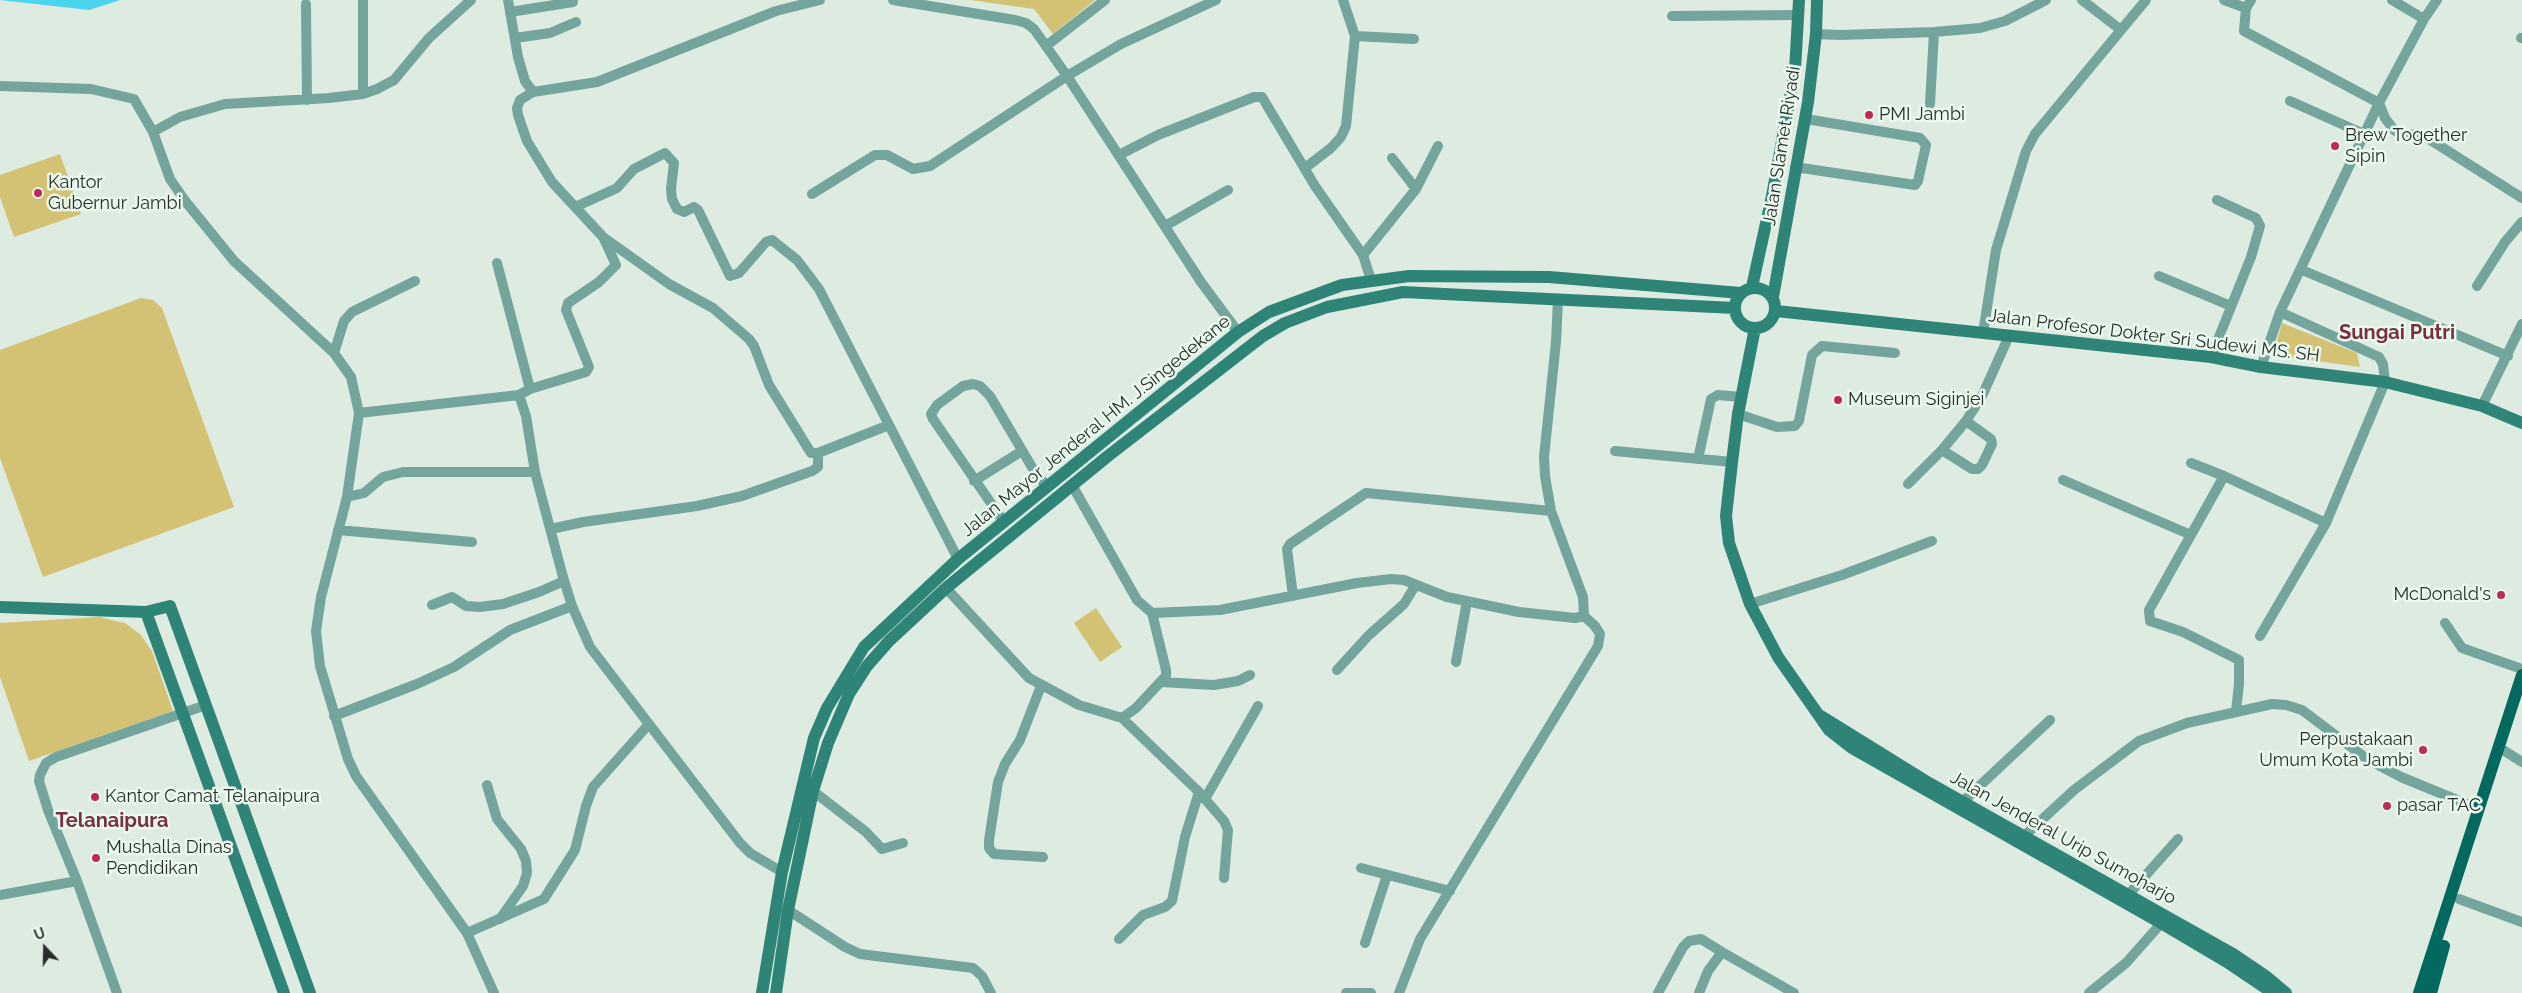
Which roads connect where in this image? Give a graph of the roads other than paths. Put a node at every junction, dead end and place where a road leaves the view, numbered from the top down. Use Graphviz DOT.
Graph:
graph roads {
  1 [pos="363,0"];
  2 [pos="471,0"];
  3 [pos="508,0"];
  4 [pos="820,0"];
  5 [pos="893,0"];
  6 [pos="1105,0"];
  7 [pos="1216,0"];
  8 [pos="1343,0"];
  9 [pos="1799,0"];
  10 [pos="1817,0"];
  11 [pos="2046,0"];
  12 [pos="2082,0"];
  13 [pos="2146,0"];
  14 [pos="2224,0"];
  15 [pos="2392,0"];
  16 [pos="2437,0"];
  17 [pos="573,2"];
  18 [pos="306,4"];
  19 [pos="2248,4"];
  20 [pos="510,12"];
  21 [pos="1672,16"];
  22 [pos="1799,16"];
  23 [pos="2424,18"];
  24 [pos="576,22"];
  25 [pos="2121,30"];
  26 [pos="1934,32"];
  27 [pos="1816,34"];
  28 [pos="1355,36"];
  29 [pos="515,38"];
  30 [pos="1414,39"];
  31 [pos="1046,46"];
  32 [pos="1795,70"];
  33 [pos="1812,74"];
  34 [pos="1067,76"];
  35 [pos="0,86"];
  36 [pos="533,92"];
  37 [pos="363,94"];
  38 [pos="307,100"];
  39 [pos="2290,101"];
  40 [pos="2379,103"];
  41 [pos="1930,104"];
  42 [pos="1806,119"];
  43 [pos="154,132"];
  44 [pos="2364,134"];
  45 [pos="1438,146"];
  46 [pos="1119,155"];
  47 [pos="1392,158"];
  48 [pos="1795,167"];
  49 [pos="1305,168"];
  50 [pos="1416,189"];
  51 [pos="1228,190"];
  52 [pos="812,194"];
  53 [pos="2522,198"];
  54 [pos="2217,200"];
  55 [pos="576,207"];
  56 [pos="2522,222"];
  57 [pos="1165,226"];
  58 [pos="604,237"];
  59 [pos="1363,255"];
  60 [pos="497,263"];
  61 [pos="2302,270"];
  62 [pos="2159,276"];
  63 [pos="1371,280"];
  64 [pos="415,281"];
  65 [pos="2477,286"];
  66 [pos="1746,290"];
  67 [pos="1773,297"];
  68 [pos="1558,300"];
  69 [pos="2231,306"];
  70 [pos="1735,308"];
  71 [pos="1776,311"];
  72 [pos="2280,312"];
  73 [pos="2522,324"];
  74 [pos="1755,328"];
  75 [pos="1238,332"];
  76 [pos="1983,333"];
  77 [pos="2008,336"];
  78 [pos="334,352"];
  79 [pos="1895,352"];
  80 [pos="2508,356"];
  81 [pos="2210,357"];
  82 [pos="2261,366"];
  83 [pos="2385,382"];
  84 [pos="530,389"];
  85 [pos="519,396"];
  86 [pos="1741,397"];
  87 [pos="2482,406"];
  88 [pos="1144,407"];
  89 [pos="359,412"];
  90 [pos="1738,414"];
  91 [pos="1154,420"];
  92 [pos="1966,421"];
  93 [pos="1123,423"];
  94 [pos="2522,423"];
  95 [pos="889,425"];
  96 [pos="1133,436"];
  97 [pos="1942,450"];
  98 [pos="1022,451"];
  99 [pos="1615,451"];
  100 [pos="818,453"];
  101 [pos="1698,459"];
  102 [pos="1732,462"];
  103 [pos="2191,463"];
  104 [pos="535,472"];
  105 [pos="2224,476"];
  106 [pos="2063,480"];
  107 [pos="974,481"];
  108 [pos="1908,484"];
  109 [pos="1072,485"];
  110 [pos="1047,486"];
  111 [pos="347,497"];
  112 [pos="1551,511"];
  113 [pos="1004,522"];
  114 [pos="2326,523"];
  115 [pos="551,529"];
  116 [pos="338,530"];
  117 [pos="2191,535"];
  118 [pos="1932,541"];
  119 [pos="472,542"];
  120 [pos="958,559"];
  121 [pos="564,580"];
  122 [pos="1415,586"];
  123 [pos="946,588"];
  124 [pos="1293,596"];
  125 [pos="1467,601"];
  126 [pos="1750,604"];
  127 [pos="432,605"];
  128 [pos="572,606"];
  129 [pos="0,607"];
  130 [pos="146,612"];
  131 [pos="1152,613"];
  132 [pos="1584,616"];
  133 [pos="2445,623"];
  134 [pos="2260,636"];
  135 [pos="1456,662"];
  136 [pos="2522,669"];
  137 [pos="1337,670"];
  138 [pos="1250,675"];
  139 [pos="2522,675"];
  140 [pos="1161,682"];
  141 [pos="1041,686"];
  142 [pos="2522,696"];
  143 [pos="206,705"];
  144 [pos="1258,706"];
  145 [pos="2236,711"];
  146 [pos="182,714"];
  147 [pos="334,716"];
  148 [pos="1122,718"];
  149 [pos="2050,720"];
  150 [pos="649,724"];
  151 [pos="2503,750"];
  152 [pos="2522,762"];
  153 [pos="487,785"];
  154 [pos="813,791"];
  155 [pos="1202,795"];
  156 [pos="1959,805"];
  157 [pos="2480,815"];
  158 [pos="2020,839"];
  159 [pos="2178,839"];
  160 [pos="903,843"];
  161 [pos="1043,857"];
  162 [pos="1361,868"];
  163 [pos="782,872"];
  164 [pos="1387,875"];
  165 [pos="1224,878"];
  166 [pos="77,881"];
  167 [pos="1450,891"];
  168 [pos="2128,894"];
  169 [pos="0,895"];
  170 [pos="2459,899"];
  171 [pos="788,910"];
  172 [pos="499,920"];
  173 [pos="2164,920"];
  174 [pos="2522,922"];
  175 [pos="467,933"];
  176 [pos="1120,939"];
  177 [pos="1365,943"];
  178 [pos="1722,952"];
  179 [pos="115,993"];
  180 [pos="284,993"];
  181 [pos="310,993"];
  182 [pos="494,993"];
  183 [pos="762,993"];
  184 [pos="776,993"];
  185 [pos="991,993"];
  186 [pos="1346,993"];
  187 [pos="1371,993"];
  188 [pos="1400,993"];
  189 [pos="1658,993"];
  190 [pos="1699,993"];
  191 [pos="1794,993"];
  192 [pos="2089,993"];
  193 [pos="2273,993"];
  194 [pos="2286,993"];
  195 [pos="2419,993"];
  196 [pos="2431,993"];
  1 -- 37 [label="street"];
  2 -- 37 [label="street"];
  3 -- 20 [label="street"];
  4 -- 36 [label="street"];
  5 -- 31 [label="street"];
  6 -- 31 [label="street"];
  7 -- 34 [label="street"];
  8 -- 28 [label="street"];
  9 -- 22 [label="main road, Jalan Slamet Riyadi"];
  10 -- 27 [label="main road, Jalan Slamet Riyadi"];
  11 -- 26 [label="street"];
  12 -- 25 [label="street"];
  13 -- 25 [label="street"];
  14 -- 19 [label="street"];
  15 -- 23 [label="street"];
  16 -- 23 [label="street"];
  17 -- 20 [label="street"];
  18 -- 38 [label="street"];
  19 -- 40 [label="street"];
  20 -- 29 [label="street"];
  21 -- 22 [label="street"];
  22 -- 32 [label="main road, Jalan Slamet Riyadi"];
  23 -- 40 [label="street"];
  24 -- 29 [label="street"];
  25 -- 76 [label="street"];
  26 -- 27 [label="street"];
  26 -- 41 [label="street"];
  27 -- 33 [label="main road, Jalan Slamet Riyadi"];
  28 -- 30 [label="street"];
  28 -- 49 [label="street"];
  29 -- 36 [label="street"];
  31 -- 34 [label="street"];
  32 -- 33 [label="main road"];
  32 -- 66 [label="main road, Jalan Slamet Riyadi"];
  33 -- 42 [label="main road, Jalan Slamet Riyadi"];
  34 -- 46 [label="street"];
  34 -- 52 [label="street"];
  35 -- 43 [label="street"];
  36 -- 55 [label="street"];
  37 -- 38 [label="street"];
  38 -- 43 [label="street"];
  39 -- 44 [label="street"];
  40 -- 44 [label="street"];
  40 -- 53 [label="street"];
  42 -- 48 [label="main road, Jalan Slamet Riyadi"];
  42 -- 48 [label="street"];
  43 -- 78 [label="street"];
  44 -- 61 [label="street"];
  45 -- 50 [label="street"];
  46 -- 49 [label="street"];
  46 -- 57 [label="street"];
  47 -- 50 [label="street"];
  48 -- 67 [label="main road, Jalan Slamet Riyadi"];
  49 -- 59 [label="street"];
  50 -- 59 [label="street"];
  51 -- 57 [label="street"];
  54 -- 69 [label="street"];
  55 -- 58 [label="street"];
  55 -- 95 [label="street"];
  56 -- 65 [label="street"];
  57 -- 75 [label="street"];
  58 -- 84 [label="street"];
  58 -- 100 [label="street"];
  59 -- 63 [label="street"];
  60 -- 84 [label="street"];
  61 -- 72 [label="street"];
  61 -- 80 [label="street"];
  62 -- 69 [label="street"];
  63 -- 66 [label="main road, Jalan Mayor Jenderal HM. J.Singedekane"];
  63 -- 75 [label="main road, Jalan Mayor Jenderal HM. J.Singedekane"];
  64 -- 78 [label="street"];
  66 -- 67 [label="main road"];
  66 -- 70 [label="main road"];
  67 -- 71 [label="main road"];
  68 -- 70 [label="main road, Jalan Mayor Jenderal HM. J.Singedekane"];
  68 -- 91 [label="main road, Jalan Mayor Jenderal HM. J.Singedekane"];
  68 -- 112 [label="street"];
  69 -- 81 [label="street"];
  70 -- 74 [label="main road"];
  71 -- 74 [label="main road"];
  71 -- 76 [label="main road, Jalan Profesor Dokter Sri Sudewi MS. SH"];
  72 -- 82 [label="street"];
  72 -- 83 [label="street"];
  73 -- 80 [label="street"];
  74 -- 86 [label="main road, Jalan Jenderal Urip Sumoharjo"];
  75 -- 88 [label="main road, Jalan Mayor Jenderal HM. J.Singedekane"];
  76 -- 77 [label="main road, Jalan Profesor Dokter Sri Sudewi MS. SH"];
  77 -- 81 [label="main road, Jalan Profesor Dokter Sri Sudewi MS. SH"];
  77 -- 92 [label="street"];
  78 -- 89 [label="street"];
  79 -- 90 [label="street"];
  80 -- 87 [label="street"];
  81 -- 82 [label="main road, Jalan Profesor Dokter Sri Sudewi MS. SH"];
  82 -- 83 [label="main road, Jalan Profesor Dokter Sri Sudewi MS. SH"];
  83 -- 87 [label="main road, Jalan Profesor Dokter Sri Sudewi MS. SH"];
  83 -- 114 [label="street"];
  84 -- 85 [label="street"];
  85 -- 89 [label="street"];
  85 -- 104 [label="street"];
  86 -- 90 [label="main road, Jalan Jenderal Urip Sumoharjo"];
  86 -- 101 [label="street"];
  87 -- 94 [label="main road, Jalan Profesor Dokter Sri Sudewi MS. SH"];
  88 -- 91 [label="main road"];
  88 -- 93 [label="main road, Jalan Mayor Jenderal HM. J.Singedekane"];
  89 -- 111 [label="street"];
  90 -- 102 [label="main road, Jalan Jenderal Urip Sumoharjo"];
  91 -- 96 [label="main road, Jalan Mayor Jenderal HM. J.Singedekane"];
  92 -- 97 [label="street"];
  92 -- 97 [label="street"];
  93 -- 96 [label="main road"];
  93 -- 110 [label="main road, Jalan Mayor Jenderal HM. J.Singedekane"];
  95 -- 100 [label="street"];
  95 -- 120 [label="street"];
  96 -- 109 [label="main road, Jalan Mayor Jenderal HM. J.Singedekane"];
  97 -- 108 [label="street"];
  98 -- 107 [label="street"];
  98 -- 107 [label="street"];
  98 -- 110 [label="street"];
  99 -- 101 [label="street"];
  100 -- 115 [label="street"];
  101 -- 102 [label="street"];
  102 -- 126 [label="main road, Jalan Jenderal Urip Sumoharjo"];
  103 -- 105 [label="street"];
  104 -- 111 [label="street"];
  104 -- 115 [label="street"];
  105 -- 114 [label="street"];
  105 -- 117 [label="street"];
  106 -- 117 [label="street"];
  107 -- 113 [label="street"];
  109 -- 123 [label="main road, Jalan Mayor Jenderal HM. J.Singedekane"];
  109 -- 131 [label="street"];
  110 -- 113 [label="main road, Jalan Mayor Jenderal HM. J.Singedekane"];
  111 -- 116 [label="street"];
  112 -- 124 [label="street"];
  112 -- 132 [label="street"];
  113 -- 120 [label="main road, Jalan Mayor Jenderal HM. J.Singedekane"];
  114 -- 134 [label="street"];
  115 -- 121 [label="street"];
  116 -- 119 [label="street"];
  116 -- 147 [label="street"];
  117 -- 145 [label="street"];
  118 -- 126 [label="street"];
  120 -- 163 [label="main road, Jalan Mayor Jenderal HM. J.Singedekane"];
  121 -- 127 [label="street"];
  121 -- 128 [label="street"];
  122 -- 124 [label="street"];
  122 -- 125 [label="street"];
  122 -- 137 [label="street"];
  123 -- 141 [label="street"];
  123 -- 154 [label="main road, Jalan Mayor Jenderal HM. J.Singedekane"];
  124 -- 131 [label="street"];
  125 -- 132 [label="street"];
  125 -- 135 [label="street"];
  126 -- 156 [label="main road, Jalan Jenderal Urip Sumoharjo"];
  128 -- 147 [label="street"];
  128 -- 150 [label="street"];
  129 -- 130 [label="main road"];
  130 -- 143 [label="main road"];
  130 -- 146 [label="main road"];
  131 -- 140 [label="street"];
  132 -- 167 [label="street"];
  133 -- 136 [label="street"];
  138 -- 140 [label="street"];
  139 -- 157 [label="main road"];
  140 -- 148 [label="street"];
  141 -- 148 [label="street"];
  141 -- 161 [label="street"];
  142 -- 151 [label="main road"];
  143 -- 146 [label="street"];
  143 -- 181 [label="main road"];
  144 -- 155 [label="street"];
  145 -- 157 [label="street"];
  145 -- 158 [label="street"];
  146 -- 166 [label="street"];
  146 -- 180 [label="main road"];
  147 -- 175 [label="street"];
  148 -- 155 [label="street"];
  149 -- 156 [label="street"];
  150 -- 163 [label="street"];
  150 -- 172 [label="street"];
  151 -- 152 [label="street"];
  151 -- 157 [label="main road"];
  153 -- 172 [label="street"];
  154 -- 160 [label="street"];
  154 -- 171 [label="main road, Jalan Mayor Jenderal HM. J.Singedekane"];
  155 -- 165 [label="street"];
  155 -- 176 [label="street"];
  156 -- 158 [label="main road, Jalan Jenderal Urip Sumoharjo"];
  157 -- 170 [label="main road"];
  157 -- 195 [label="main road"];
  158 -- 168 [label="main road, Jalan Jenderal Urip Sumoharjo"];
  158 -- 173 [label="main road, Jalan Jenderal Urip Sumoharjo"];
  159 -- 168 [label="street"];
  162 -- 164 [label="street"];
  163 -- 183 [label="main road, Jalan Mayor Jenderal HM. J.Singedekane"];
  164 -- 167 [label="street"];
  164 -- 177 [label="street"];
  166 -- 169 [label="street"];
  166 -- 179 [label="street"];
  167 -- 188 [label="street"];
  168 -- 173 [label="main road, Jalan Jenderal Urip Sumoharjo"];
  170 -- 174 [label="street"];
  170 -- 196 [label="main road"];
  171 -- 184 [label="main road, Jalan Mayor Jenderal HM. J.Singedekane"];
  171 -- 185 [label="street"];
  172 -- 175 [label="street"];
  173 -- 192 [label="street"];
  173 -- 193 [label="main road, Jalan Jenderal Urip Sumoharjo"];
  173 -- 194 [label="main road, Jalan Jenderal Urip Sumoharjo"];
  175 -- 182 [label="street"];
  178 -- 189 [label="street"];
  178 -- 190 [label="street"];
  178 -- 191 [label="street"];
  186 -- 187 [label="street"];
}
